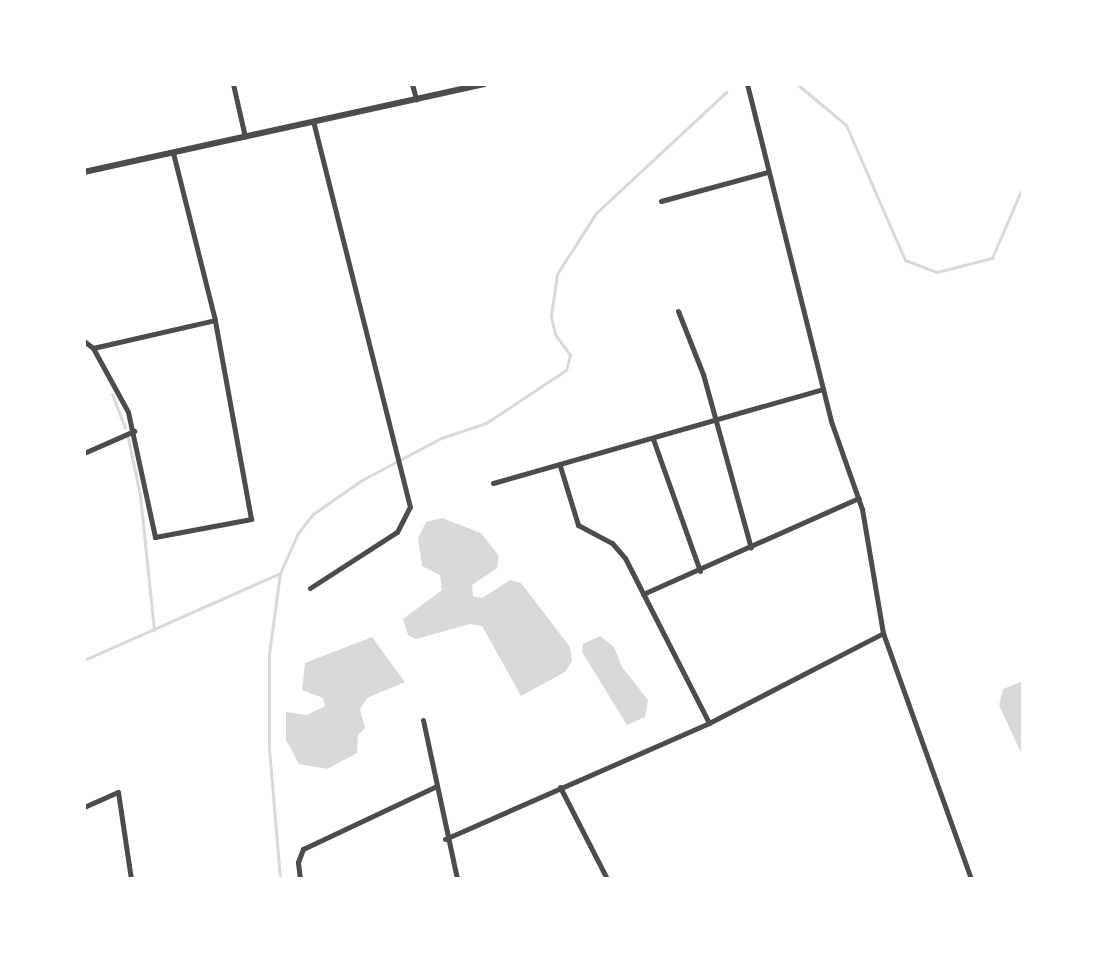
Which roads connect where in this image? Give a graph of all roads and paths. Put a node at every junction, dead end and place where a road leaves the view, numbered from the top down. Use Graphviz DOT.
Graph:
graph roads {
  1 [pos="233,84"];
  2 [pos="412,84"];
  3 [pos="484,84"];
  4 [pos="747,84"];
  5 [pos="416,99"];
  6 [pos="313,122"];
  7 [pos="245,137"];
  8 [pos="173,153"];
  9 [pos="84,172"];
  10 [pos="768,172"];
  11 [pos="661,201"];
  12 [pos="678,311"];
  13 [pos="215,320"];
  14 [pos="84,341"];
  15 [pos="93,348"];
  16 [pos="823,389"];
  17 [pos="716,421"];
  18 [pos="134,431"];
  19 [pos="653,439"];
  20 [pos="84,453"];
  21 [pos="560,466"];
  22 [pos="493,483"];
  23 [pos="859,498"];
  24 [pos="751,548"];
  25 [pos="700,571"];
  26 [pos="310,588"];
  27 [pos="643,594"];
  28 [pos="883,633"];
  29 [pos="423,720"];
  30 [pos="709,723"];
  31 [pos="435,787"];
  32 [pos="560,787"];
  33 [pos="84,807"];
  34 [pos="445,839"];
  35 [pos="131,879"];
  36 [pos="300,879"];
  37 [pos="457,879"];
  38 [pos="607,879"];
  39 [pos="971,879"];
  1 -- 7 [label="street"];
  2 -- 5 [label="street"];
  3 -- 5 [label="street"];
  4 -- 10 [label="street"];
  5 -- 6 [label="street"];
  6 -- 7 [label="street"];
  6 -- 26 [label="street"];
  7 -- 8 [label="street"];
  8 -- 9 [label="street"];
  8 -- 13 [label="street"];
  10 -- 11 [label="street"];
  10 -- 16 [label="street"];
  12 -- 17 [label="street"];
  13 -- 15 [label="street"];
  13 -- 18 [label="street"];
  14 -- 15 [label="street"];
  15 -- 18 [label="street"];
  16 -- 17 [label="street"];
  16 -- 23 [label="street"];
  17 -- 19 [label="street"];
  17 -- 24 [label="street"];
  18 -- 20 [label="street"];
  19 -- 21 [label="street"];
  19 -- 25 [label="street"];
  21 -- 22 [label="street"];
  21 -- 27 [label="street"];
  23 -- 24 [label="street"];
  23 -- 28 [label="street"];
  24 -- 25 [label="street"];
  25 -- 27 [label="street"];
  27 -- 30 [label="street"];
  28 -- 30 [label="street"];
  28 -- 39 [label="street"];
  29 -- 31 [label="street"];
  30 -- 32 [label="street"];
  31 -- 34 [label="street"];
  31 -- 36 [label="street"];
  32 -- 34 [label="street"];
  32 -- 38 [label="street"];
  33 -- 35 [label="street"];
  34 -- 37 [label="street"];
}
